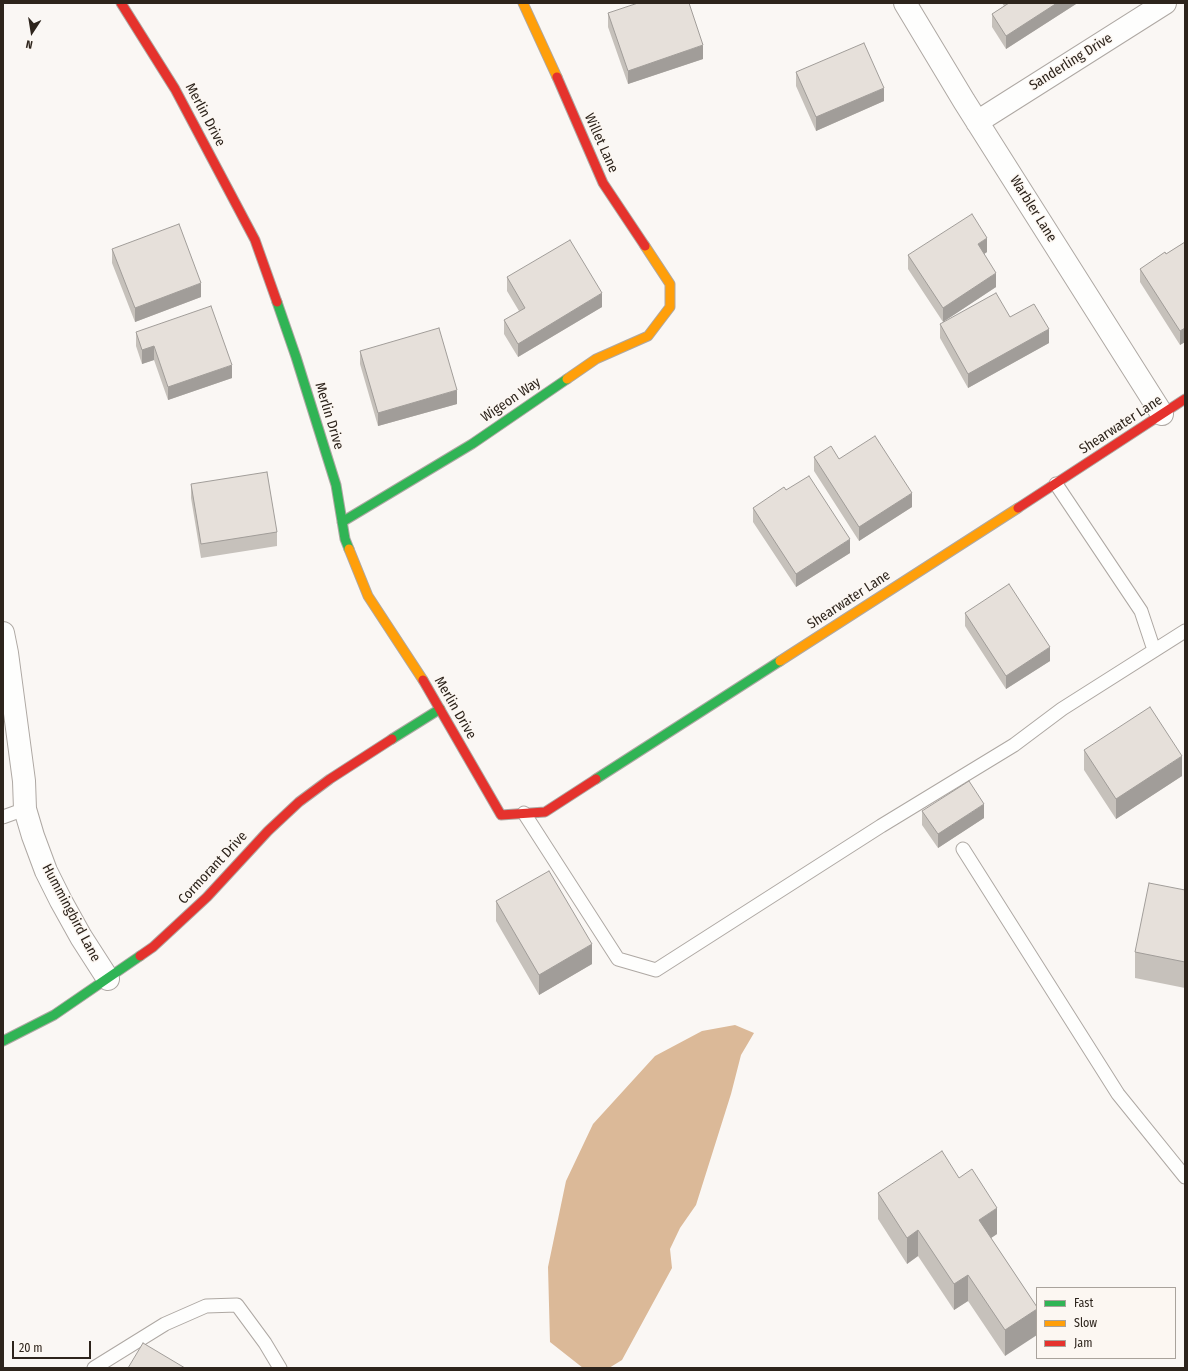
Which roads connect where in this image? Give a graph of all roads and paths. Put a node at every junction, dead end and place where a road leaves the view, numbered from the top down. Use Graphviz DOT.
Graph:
graph roads {
  1 [pos="121,3"];
  2 [pos="523,3"];
  3 [pos="905,3"];
  4 [pos="1165,3"];
  5 [pos="978,122"];
  6 [pos="670,284"];
  7 [pos="1185,399"];
  8 [pos="1162,414"];
  9 [pos="1056,484"];
  10 [pos="342,522"];
  11 [pos="1185,631"];
  12 [pos="3,633"];
  13 [pos="1154,650"];
  14 [pos="440,709"];
  15 [pos="25,809"];
  16 [pos="524,813"];
  17 [pos="3,817"];
  18 [pos="963,849"];
  19 [pos="108,980"];
  20 [pos="3,1041"];
  21 [pos="1185,1176"];
  22 [pos="94,1368"];
  23 [pos="280,1368"];
  1 -- 10 [label="street, Merlin Drive"];
  2 -- 6 [label="street, Willet Lane"];
  3 -- 5 [label="street, Warbler Lane"];
  4 -- 5 [label="street, Sanderling Drive"];
  5 -- 8 [label="street, Warbler Lane"];
  6 -- 10 [label="street, Wigeon Way"];
  7 -- 8 [label="street, Shearwater Lane"];
  8 -- 9 [label="street, Shearwater Lane"];
  9 -- 13 [label="lane"];
  9 -- 16 [label="street, Shearwater Lane"];
  10 -- 14 [label="street, Merlin Drive"];
  11 -- 13 [label="lane"];
  12 -- 15 [label="street, Hummingbird Lane"];
  13 -- 16 [label="lane"];
  14 -- 16 [label="street, Merlin Drive"];
  14 -- 19 [label="street, Cormorant Drive"];
  15 -- 17 [label="lane"];
  15 -- 19 [label="street, Hummingbird Lane"];
  18 -- 21 [label="lane"];
  19 -- 20 [label="street, Cormorant Drive"];
  22 -- 23 [label="lane"];
}
